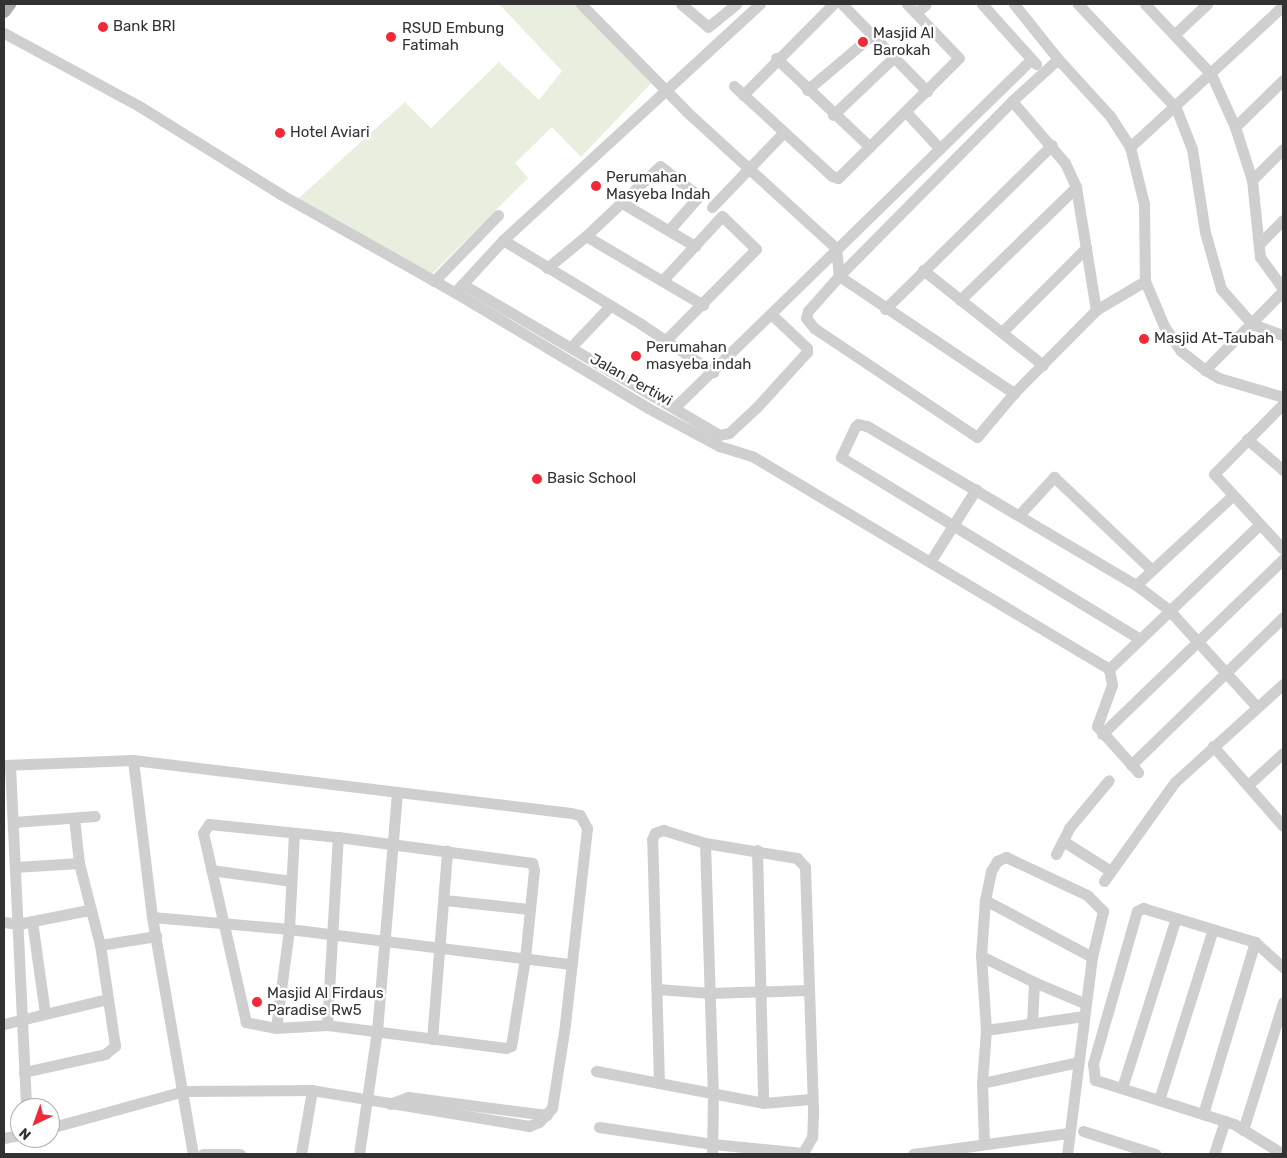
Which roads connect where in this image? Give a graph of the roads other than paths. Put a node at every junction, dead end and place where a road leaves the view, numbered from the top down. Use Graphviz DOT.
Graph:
graph roads {
  1 [pos="9,4"];
  2 [pos="581,4"];
  3 [pos="681,4"];
  4 [pos="736,4"];
  5 [pos="760,4"];
  6 [pos="833,4"];
  7 [pos="842,4"];
  8 [pos="907,4"];
  9 [pos="926,4"];
  10 [pos="982,4"];
  11 [pos="1014,4"];
  12 [pos="1078,4"];
  13 [pos="1145,4"];
  14 [pos="1207,4"];
  15 [pos="1283,6"];
  16 [pos="4,11"];
  17 [pos="916,13"];
  18 [pos="4,33"];
  19 [pos="1175,34"];
  20 [pos="872,35"];
  21 [pos="776,58"];
  22 [pos="893,58"];
  23 [pos="1058,59"];
  24 [pos="1031,60"];
  25 [pos="1044,72"];
  26 [pos="1211,74"];
  27 [pos="1283,80"];
  28 [pos="734,86"];
  29 [pos="665,90"];
  30 [pos="807,90"];
  31 [pos="927,91"];
  32 [pos="743,94"];
  33 [pos="1012,101"];
  34 [pos="1176,108"];
  35 [pos="906,112"];
  36 [pos="833,115"];
  37 [pos="1236,127"];
  38 [pos="784,132"];
  39 [pos="1052,145"];
  40 [pos="870,147"];
  41 [pos="1130,147"];
  42 [pos="940,149"];
  43 [pos="1283,149"];
  44 [pos="748,169"];
  45 [pos="1252,180"];
  46 [pos="1076,187"];
  47 [pos="699,196"];
  48 [pos="622,203"];
  49 [pos="712,207"];
  50 [pos="498,215"];
  51 [pos="722,216"];
  52 [pos="1283,220"];
  53 [pos="669,230"];
  54 [pos="586,236"];
  55 [pos="503,240"];
  56 [pos="1259,244"];
  57 [pos="695,246"];
  58 [pos="836,248"];
  59 [pos="1086,248"];
  60 [pos="547,268"];
  61 [pos="923,270"];
  62 [pos="839,276"];
  63 [pos="434,281"];
  64 [pos="662,281"];
  65 [pos="1144,281"];
  66 [pos="459,289"];
  67 [pos="1283,290"];
  68 [pos="960,300"];
  69 [pos="610,306"];
  70 [pos="703,306"];
  71 [pos="885,309"];
  72 [pos="1096,310"];
  73 [pos="772,315"];
  74 [pos="1252,324"];
  75 [pos="1002,332"];
  76 [pos="1283,335"];
  77 [pos="666,340"];
  78 [pos="571,347"];
  79 [pos="1042,365"];
  80 [pos="1205,370"];
  81 [pos="713,372"];
  82 [pos="1014,393"];
  83 [pos="1283,398"];
  84 [pos="1283,404"];
  85 [pos="675,407"];
  86 [pos="1248,440"];
  87 [pos="1270,458"];
  88 [pos="1283,458"];
  89 [pos="1283,470"];
  90 [pos="976,489"];
  91 [pos="1232,496"];
  92 [pos="1019,515"];
  93 [pos="1259,525"];
  94 [pos="951,526"];
  95 [pos="1282,546"];
  96 [pos="1283,559"];
  97 [pos="930,562"];
  98 [pos="1152,570"];
  99 [pos="1136,584"];
  100 [pos="1169,610"];
  101 [pos="1283,617"];
  102 [pos="1140,639"];
  103 [pos="1199,641"];
  104 [pos="1109,670"];
  105 [pos="1227,672"];
  106 [pos="1283,684"];
  107 [pos="1257,707"];
  108 [pos="1102,734"];
  109 [pos="1214,746"];
  110 [pos="1283,753"];
  111 [pos="133,760"];
  112 [pos="7,765"];
  113 [pos="1109,780"];
  114 [pos="1248,785"];
  115 [pos="397,794"];
  116 [pos="94,816"];
  117 [pos="74,818"];
  118 [pos="14,822"];
  119 [pos="1283,826"];
  120 [pos="294,833"];
  121 [pos="338,837"];
  122 [pos="1063,841"];
  123 [pos="705,843"];
  124 [pos="391,844"];
  125 [pos="757,850"];
  126 [pos="447,851"];
  127 [pos="1056,854"];
  128 [pos="79,863"];
  129 [pos="15,867"];
  130 [pos="211,870"];
  131 [pos="1109,870"];
  132 [pos="292,881"];
  133 [pos="1104,881"];
  134 [pos="444,900"];
  135 [pos="985,900"];
  136 [pos="530,909"];
  137 [pos="89,910"];
  138 [pos="152,917"];
  139 [pos="1176,918"];
  140 [pos="32,921"];
  141 [pos="4,922"];
  142 [pos="222,922"];
  143 [pos="18,924"];
  144 [pos="289,929"];
  145 [pos="1213,929"];
  146 [pos="333,934"];
  147 [pos="156,936"];
  148 [pos="384,940"];
  149 [pos="1255,942"];
  150 [pos="100,945"];
  151 [pos="441,948"];
  152 [pos="981,956"];
  153 [pos="1092,956"];
  154 [pos="525,958"];
  155 [pos="571,964"];
  156 [pos="1283,967"];
  157 [pos="1034,982"];
  158 [pos="658,989"];
  159 [pos="808,990"];
  160 [pos="710,993"];
  161 [pos="761,993"];
  162 [pos="107,999"];
  163 [pos="1283,1002"];
  164 [pos="1086,1004"];
  165 [pos="45,1012"];
  166 [pos="1084,1016"];
  167 [pos="21,1020"];
  168 [pos="1032,1022"];
  169 [pos="4,1024"];
  170 [pos="327,1025"];
  171 [pos="276,1028"];
  172 [pos="986,1030"];
  173 [pos="377,1031"];
  174 [pos="432,1039"];
  175 [pos="1078,1062"];
  176 [pos="596,1071"];
  177 [pos="24,1072"];
  178 [pos="659,1083"];
  179 [pos="982,1083"];
  180 [pos="1122,1088"];
  181 [pos="312,1090"];
  182 [pos="184,1091"];
  183 [pos="713,1093"];
  184 [pos="25,1098"];
  185 [pos="811,1099"];
  186 [pos="369,1100"];
  187 [pos="1160,1100"];
  188 [pos="763,1103"];
  189 [pos="1203,1114"];
  190 [pos="1225,1121"];
  191 [pos="60,1125"];
  192 [pos="598,1126"];
  193 [pos="1243,1130"];
  194 [pos="1083,1131"];
  195 [pos="1069,1133"];
  196 [pos="984,1143"];
  197 [pos="712,1149"];
  198 [pos="192,1154"];
  199 [pos="203,1154"];
  200 [pos="240,1154"];
  201 [pos="301,1154"];
  202 [pos="359,1154"];
  203 [pos="802,1154"];
  204 [pos="912,1154"];
  205 [pos="1067,1154"];
  206 [pos="1155,1154"];
  207 [pos="1214,1154"];
  208 [pos="1283,1154"];
  1 -- 16 [label="main road"];
  2 -- 29 [label="street"];
  3 -- 4 [label="street"];
  5 -- 29 [label="street"];
  6 -- 21 [label="street"];
  7 -- 20 [label="street"];
  8 -- 17 [label="street"];
  9 -- 17 [label="street"];
  10 -- 24 [label="street"];
  11 -- 23 [label="street"];
  12 -- 34 [label="street"];
  13 -- 19 [label="street"];
  14 -- 19 [label="street"];
  15 -- 26 [label="street"];
  17 -- 31 [label="street"];
  18 -- 63 [label="street"];
  19 -- 26 [label="street"];
  20 -- 22 [label="street"];
  20 -- 30 [label="street"];
  21 -- 30 [label="street"];
  21 -- 32 [label="street"];
  22 -- 31 [label="street"];
  22 -- 36 [label="street"];
  23 -- 25 [label="street"];
  23 -- 41 [label="street"];
  24 -- 25 [label="street"];
  24 -- 42 [label="street, Jalan Pertiwi"];
  25 -- 33 [label="street"];
  26 -- 34 [label="street"];
  26 -- 37 [label="street"];
  27 -- 37 [label="street"];
  28 -- 32 [label="street"];
  29 -- 44 [label="street"];
  29 -- 55 [label="street"];
  30 -- 36 [label="street"];
  31 -- 35 [label="street"];
  32 -- 38 [label="street"];
  33 -- 39 [label="street"];
  33 -- 62 [label="street"];
  34 -- 41 [label="street"];
  34 -- 74 [label="street"];
  35 -- 40 [label="street"];
  35 -- 42 [label="street"];
  36 -- 40 [label="street"];
  37 -- 45 [label="street"];
  38 -- 40 [label="street"];
  38 -- 44 [label="street"];
  39 -- 46 [label="street"];
  39 -- 61 [label="street"];
  41 -- 65 [label="street"];
  42 -- 58 [label="street, Jalan Pertiwi"];
  43 -- 45 [label="street"];
  44 -- 49 [label="street"];
  44 -- 58 [label="street"];
  45 -- 56 [label="street"];
  46 -- 59 [label="street"];
  46 -- 68 [label="street"];
  47 -- 48 [label="street"];
  47 -- 49 [label="street"];
  47 -- 53 [label="street"];
  48 -- 53 [label="street"];
  48 -- 54 [label="street"];
  49 -- 51 [label="street"];
  50 -- 63 [label="street"];
  51 -- 57 [label="street"];
  51 -- 70 [label="street"];
  52 -- 56 [label="street"];
  53 -- 57 [label="street"];
  54 -- 60 [label="street"];
  54 -- 64 [label="street"];
  55 -- 60 [label="street"];
  55 -- 66 [label="street"];
  56 -- 67 [label="street"];
  57 -- 64 [label="street"];
  58 -- 62 [label="street"];
  58 -- 73 [label="street, Jalan Pertiwi"];
  59 -- 72 [label="street"];
  59 -- 75 [label="street"];
  60 -- 69 [label="street"];
  61 -- 68 [label="street"];
  61 -- 71 [label="street"];
  62 -- 71 [label="street"];
  62 -- 82 [label="street"];
  63 -- 66 [label="street"];
  64 -- 70 [label="street"];
  65 -- 72 [label="street"];
  65 -- 80 [label="street"];
  66 -- 78 [label="street, Jalan Pertiwi"];
  66 -- 97 [label="street"];
  67 -- 74 [label="street"];
  68 -- 75 [label="street"];
  69 -- 77 [label="street"];
  69 -- 78 [label="street, Jalan Pertiwi"];
  70 -- 77 [label="street"];
  71 -- 82 [label="street"];
  72 -- 79 [label="street"];
  73 -- 81 [label="street, Jalan Pertiwi"];
  73 -- 85 [label="street"];
  74 -- 76 [label="street"];
  74 -- 80 [label="street"];
  75 -- 79 [label="street"];
  77 -- 81 [label="street"];
  78 -- 85 [label="street, Jalan Pertiwi"];
  79 -- 82 [label="street"];
  80 -- 83 [label="street"];
  81 -- 85 [label="street, Jalan Pertiwi"];
  84 -- 86 [label="street"];
  86 -- 87 [label="street"];
  86 -- 91 [label="street"];
  87 -- 88 [label="street"];
  87 -- 89 [label="street"];
  90 -- 92 [label="street"];
  90 -- 94 [label="street"];
  90 -- 94 [label="street"];
  91 -- 93 [label="street"];
  91 -- 98 [label="street"];
  92 -- 98 [label="street"];
  92 -- 99 [label="street"];
  93 -- 95 [label="street"];
  93 -- 100 [label="street"];
  94 -- 97 [label="street"];
  94 -- 102 [label="street"];
  96 -- 103 [label="street"];
  97 -- 104 [label="street"];
  98 -- 99 [label="street"];
  99 -- 100 [label="street"];
  100 -- 102 [label="street"];
  100 -- 103 [label="street"];
  101 -- 105 [label="street"];
  102 -- 104 [label="street"];
  103 -- 105 [label="street"];
  103 -- 108 [label="street"];
  104 -- 108 [label="street"];
  105 -- 107 [label="street"];
  105 -- 108 [label="street"];
  106 -- 107 [label="street"];
  107 -- 109 [label="street"];
  109 -- 114 [label="street"];
  109 -- 131 [label="street"];
  110 -- 114 [label="street"];
  111 -- 112 [label="street"];
  111 -- 115 [label="street"];
  111 -- 138 [label="street"];
  112 -- 118 [label="street"];
  113 -- 122 [label="street"];
  114 -- 119 [label="street"];
  115 -- 124 [label="street"];
  115 -- 155 [label="street"];
  116 -- 117 [label="street"];
  117 -- 118 [label="street"];
  117 -- 128 [label="street"];
  118 -- 129 [label="street"];
  120 -- 121 [label="street"];
  120 -- 130 [label="street"];
  120 -- 132 [label="street"];
  121 -- 124 [label="street"];
  121 -- 146 [label="street"];
  122 -- 127 [label="street"];
  122 -- 131 [label="street"];
  123 -- 125 [label="street"];
  123 -- 158 [label="street"];
  123 -- 160 [label="street"];
  124 -- 126 [label="street"];
  124 -- 148 [label="street"];
  125 -- 159 [label="street"];
  125 -- 161 [label="street"];
  126 -- 134 [label="street"];
  126 -- 136 [label="street"];
  128 -- 129 [label="street"];
  128 -- 137 [label="street"];
  129 -- 143 [label="street"];
  130 -- 132 [label="street"];
  130 -- 142 [label="street"];
  131 -- 133 [label="street"];
  132 -- 144 [label="street"];
  134 -- 136 [label="street"];
  134 -- 151 [label="street"];
  135 -- 152 [label="street"];
  135 -- 153 [label="street"];
  135 -- 153 [label="street"];
  136 -- 154 [label="street"];
  137 -- 140 [label="street"];
  137 -- 150 [label="street"];
  138 -- 142 [label="street"];
  138 -- 147 [label="street"];
  139 -- 145 [label="street"];
  139 -- 180 [label="street"];
  139 -- 180 [label="street"];
  140 -- 143 [label="street"];
  140 -- 165 [label="street"];
  141 -- 143 [label="street"];
  142 -- 144 [label="street"];
  142 -- 171 [label="street"];
  143 -- 167 [label="street"];
  144 -- 146 [label="street"];
  144 -- 171 [label="street"];
  145 -- 149 [label="street"];
  145 -- 187 [label="street"];
  146 -- 148 [label="street"];
  146 -- 170 [label="street"];
  147 -- 150 [label="street"];
  147 -- 182 [label="street"];
  148 -- 151 [label="street"];
  148 -- 173 [label="street"];
  149 -- 156 [label="street"];
  149 -- 189 [label="street"];
  150 -- 162 [label="street"];
  151 -- 154 [label="street"];
  151 -- 174 [label="street"];
  152 -- 157 [label="street"];
  152 -- 172 [label="street"];
  153 -- 164 [label="street"];
  154 -- 155 [label="street"];
  154 -- 174 [label="street"];
  155 -- 186 [label="street"];
  157 -- 164 [label="street"];
  157 -- 168 [label="street"];
  158 -- 160 [label="street"];
  158 -- 178 [label="street"];
  159 -- 161 [label="street"];
  159 -- 185 [label="street"];
  160 -- 161 [label="street"];
  160 -- 183 [label="street"];
  161 -- 188 [label="street"];
  162 -- 165 [label="street"];
  162 -- 177 [label="street"];
  163 -- 193 [label="street"];
  164 -- 166 [label="street"];
  165 -- 167 [label="street"];
  166 -- 168 [label="street"];
  166 -- 175 [label="street"];
  167 -- 169 [label="street"];
  167 -- 177 [label="street"];
  168 -- 172 [label="street"];
  170 -- 171 [label="street"];
  170 -- 173 [label="street"];
  172 -- 179 [label="street"];
  173 -- 174 [label="street"];
  173 -- 186 [label="street"];
  175 -- 179 [label="street"];
  175 -- 195 [label="street"];
  176 -- 178 [label="street"];
  177 -- 184 [label="street"];
  178 -- 183 [label="street"];
  179 -- 196 [label="street"];
  180 -- 187 [label="street"];
  181 -- 182 [label="street"];
  181 -- 186 [label="street"];
  181 -- 201 [label="street"];
  182 -- 191 [label="street"];
  182 -- 198 [label="street"];
  183 -- 188 [label="street"];
  183 -- 197 [label="street"];
  185 -- 188 [label="street"];
  185 -- 203 [label="street"];
  186 -- 202 [label="street"];
  187 -- 189 [label="street"];
  189 -- 190 [label="street"];
  190 -- 193 [label="street"];
  190 -- 207 [label="street"];
  192 -- 197 [label="street"];
  193 -- 208 [label="street"];
  194 -- 206 [label="street"];
  195 -- 196 [label="street"];
  195 -- 205 [label="street"];
  196 -- 204 [label="street"];
  197 -- 203 [label="street"];
  199 -- 200 [label="street"];
}
